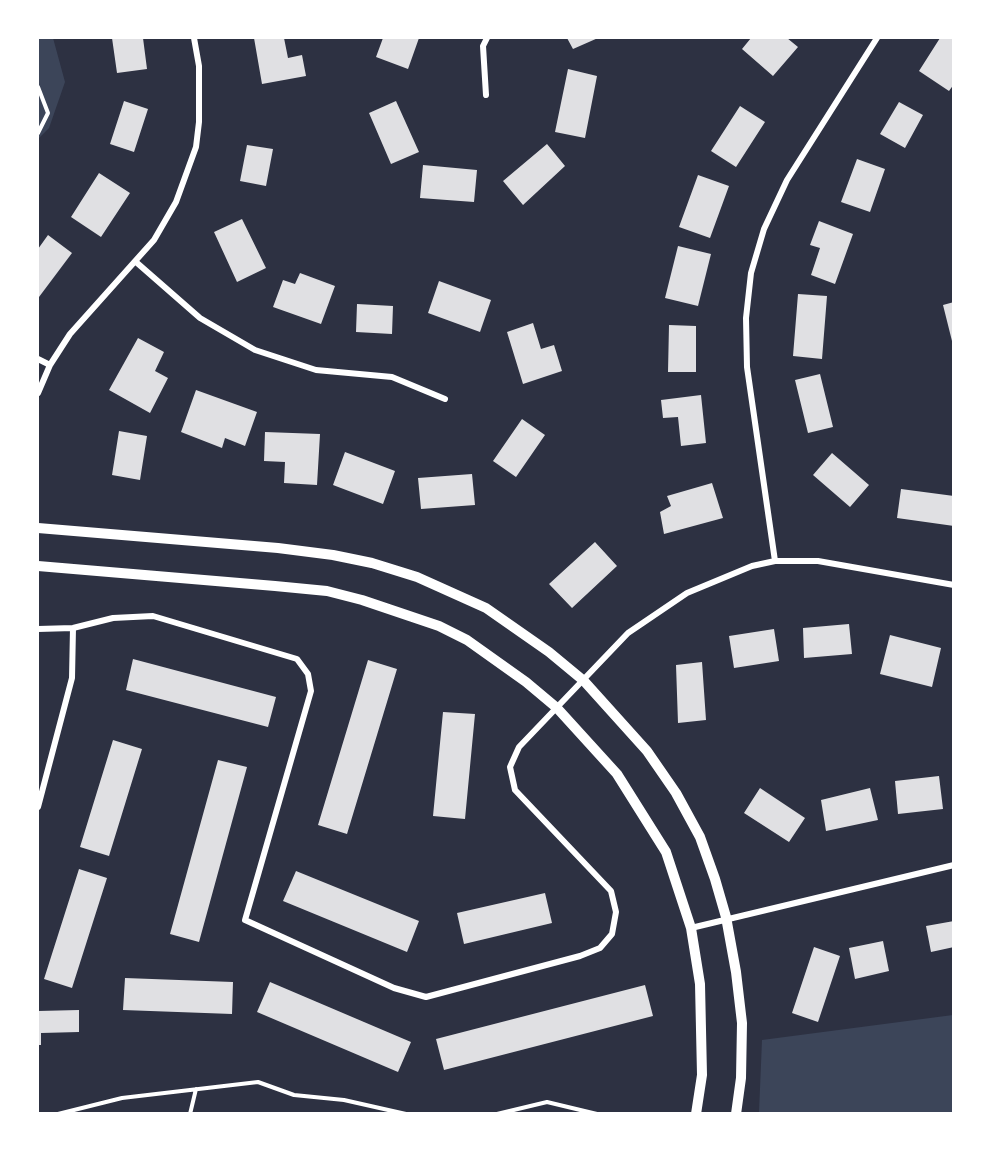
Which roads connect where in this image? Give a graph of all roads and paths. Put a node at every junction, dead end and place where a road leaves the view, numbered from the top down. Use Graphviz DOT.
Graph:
graph roads {
  1 [pos="195,38"];
  2 [pos="487,38"];
  3 [pos="874,38"];
  4 [pos="38,87"];
  5 [pos="486,95"];
  6 [pos="38,133"];
  7 [pos="136,262"];
  8 [pos="38,359"];
  9 [pos="50,365"];
  10 [pos="38,393"];
  11 [pos="445,399"];
  12 [pos="38,528"];
  13 [pos="775,561"];
  14 [pos="38,566"];
  15 [pos="954,585"];
  16 [pos="73,628"];
  17 [pos="38,629"];
  18 [pos="584,681"];
  19 [pos="557,708"];
  20 [pos="38,807"];
  21 [pos="954,865"];
  22 [pos="726,917"];
  23 [pos="691,928"];
  24 [pos="196,1089"];
  25 [pos="58,1113"];
  26 [pos="190,1113"];
  27 [pos="406,1113"];
  28 [pos="497,1113"];
  29 [pos="597,1113"];
  30 [pos="696,1113"];
  31 [pos="736,1113"];
  1 -- 7 [label="street"];
  2 -- 5 [label="street"];
  3 -- 13 [label="street"];
  4 -- 6 [label="path"];
  7 -- 9 [label="street"];
  7 -- 11 [label="street"];
  8 -- 9 [label="street"];
  9 -- 10 [label="street"];
  12 -- 18 [label="street"];
  13 -- 15 [label="street"];
  13 -- 18 [label="street"];
  14 -- 19 [label="street"];
  16 -- 17 [label="street"];
  16 -- 19 [label="street"];
  16 -- 20 [label="street"];
  18 -- 19 [label="street"];
  18 -- 22 [label="street"];
  19 -- 23 [label="street"];
  21 -- 22 [label="street"];
  22 -- 23 [label="street"];
  22 -- 31 [label="street"];
  23 -- 30 [label="street"];
  24 -- 25 [label="path"];
  24 -- 26 [label="path"];
  24 -- 27 [label="path"];
  28 -- 29 [label="path"];
}
